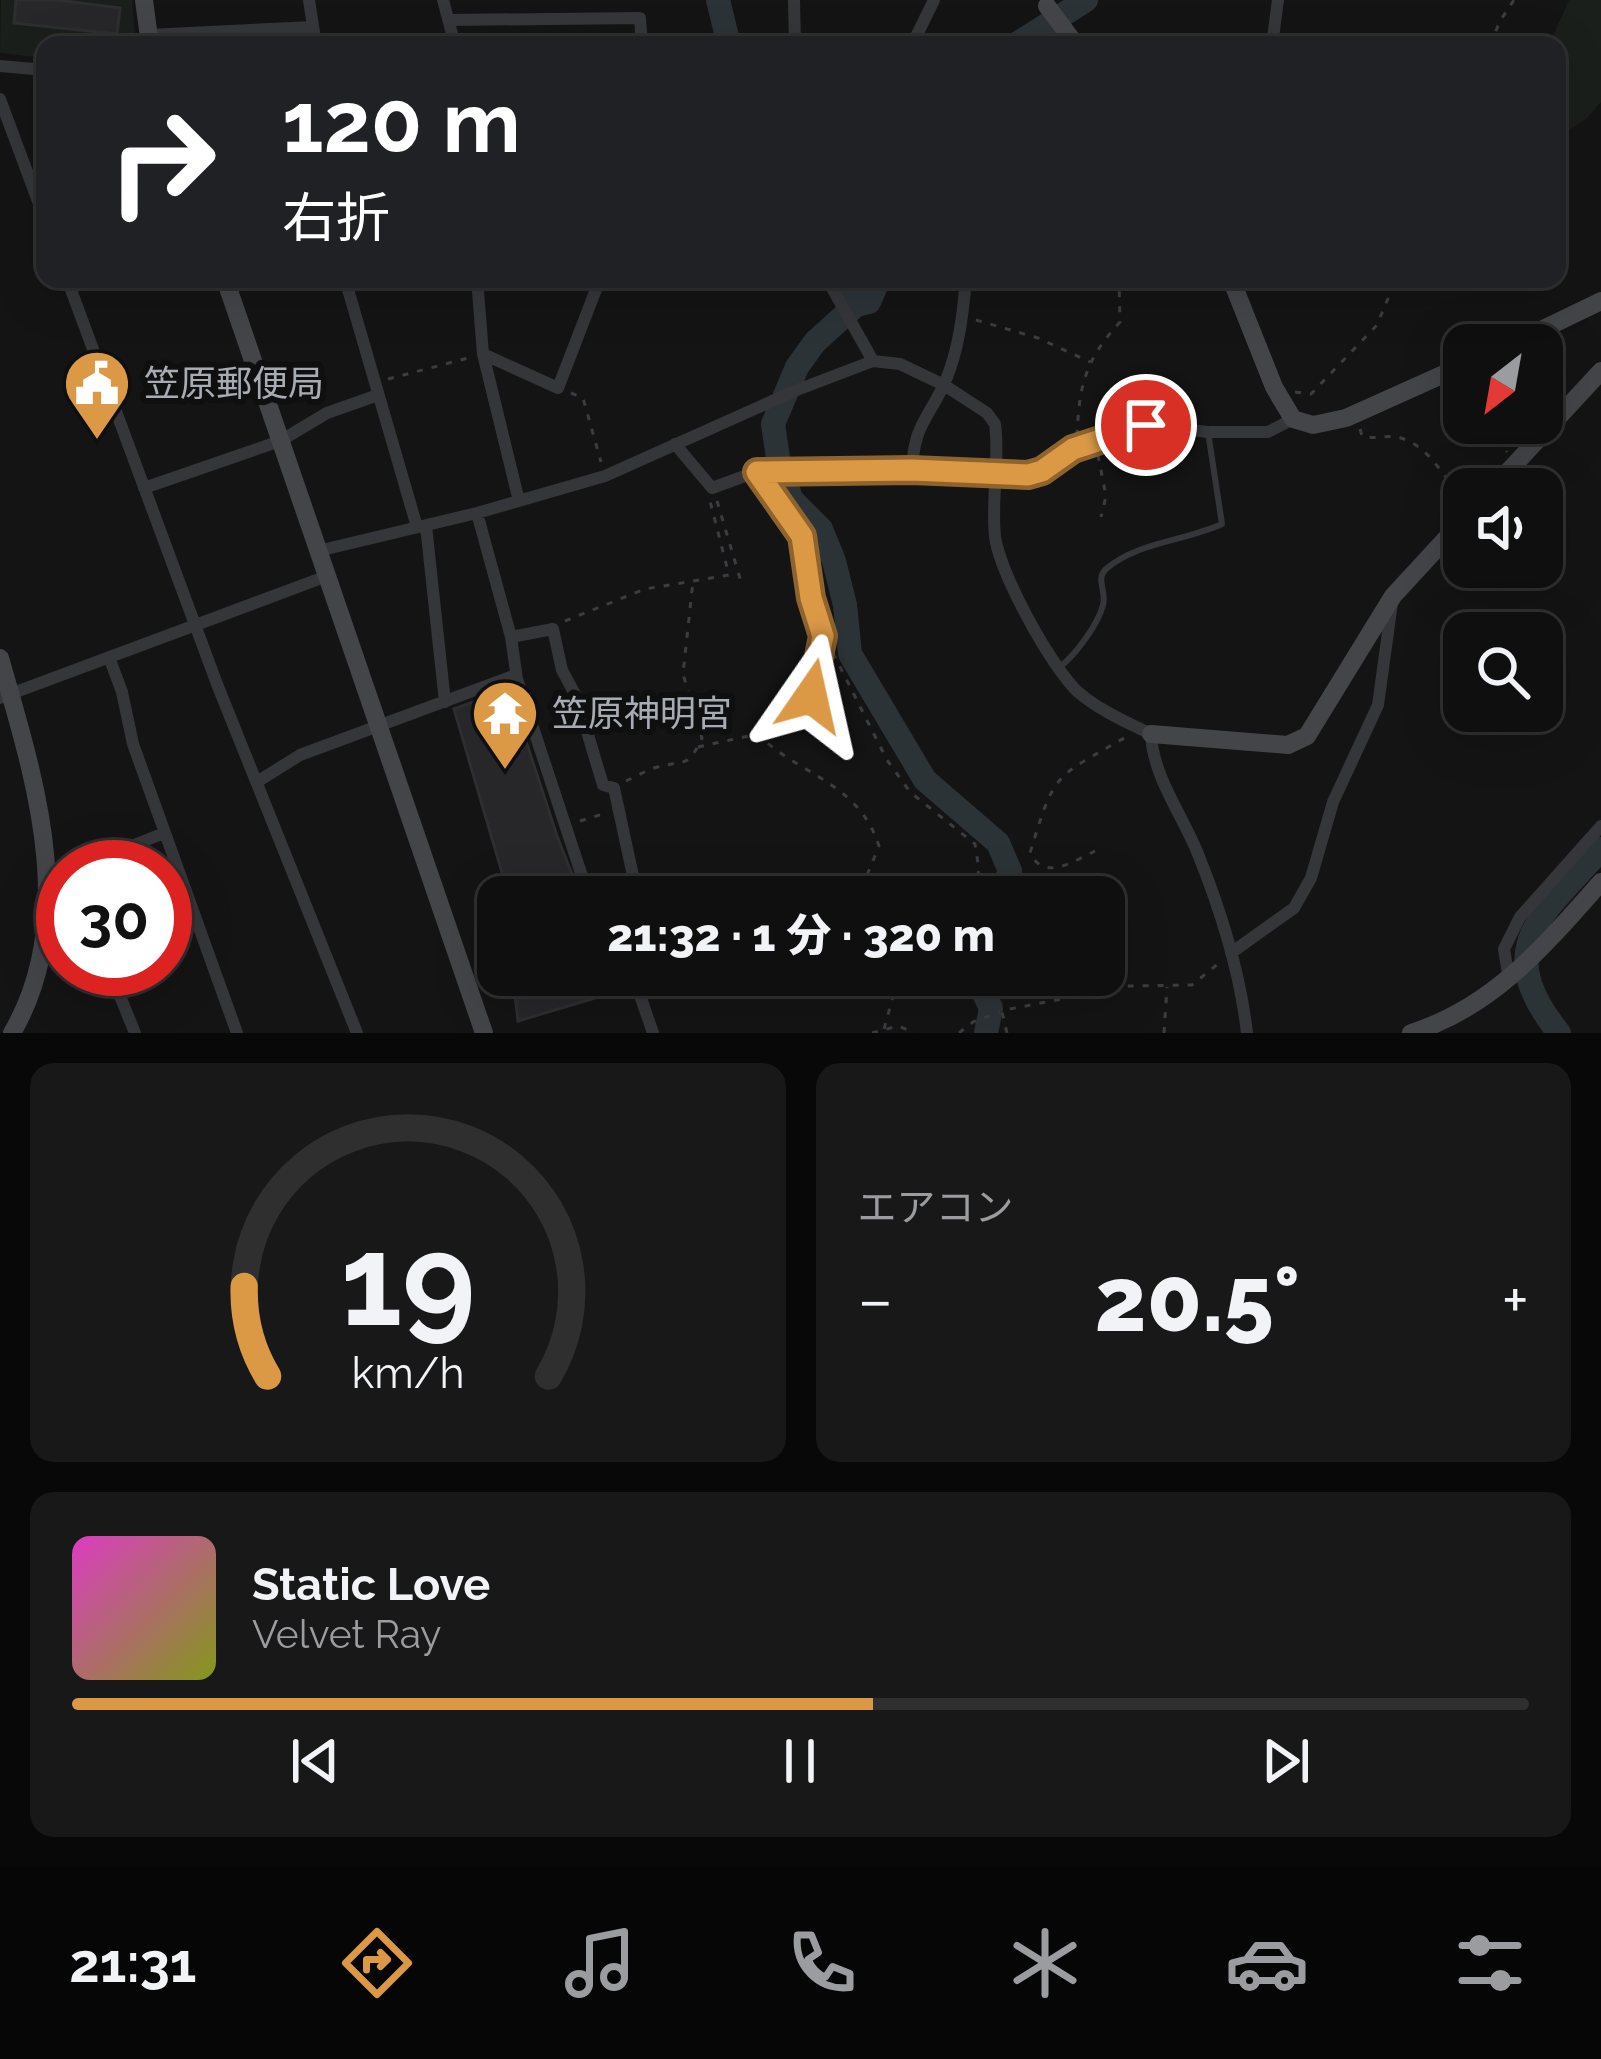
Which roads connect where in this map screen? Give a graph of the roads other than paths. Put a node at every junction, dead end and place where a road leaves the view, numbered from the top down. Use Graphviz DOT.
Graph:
graph roads {
  1 [pos="144,0"];
  2 [pos="309,0"];
  3 [pos="443,0"];
  4 [pos="794,0"];
  5 [pos="934,0"];
  6 [pos="1278,0"];
  7 [pos="1044,3"];
  8 [pos="449,20"];
  9 [pos="313,27"];
  10 [pos="148,36"];
  11 [pos="199,36"];
  12 [pos="314,36"];
  13 [pos="453,36"];
  14 [pos="641,36"];
  15 [pos="795,36"];
  16 [pos="917,36"];
  17 [pos="1070,36"];
  18 [pos="1273,36"];
  19 [pos="0,66"];
  20 [pos="36,69"];
  21 [pos="0,99"];
  22 [pos="36,178"];
  23 [pos="70,288"];
  24 [pos="228,288"];
  25 [pos="348,288"];
  26 [pos="478,288"];
  27 [pos="597,288"];
  28 [pos="832,288"];
  29 [pos="965,288"];
  30 [pos="1235,288"];
  31 [pos="1601,301"];
  32 [pos="1553,324"];
  33 [pos="483,354"];
  34 [pos="873,362"];
  35 [pos="1601,370"];
  36 [pos="1443,374"];
  37 [pos="944,385"];
  38 [pos="376,389"];
  39 [pos="1293,419"];
  40 [pos="1208,432"];
  41 [pos="280,441"];
  42 [pos="674,444"];
  43 [pos="1511,468"];
  44 [pos="912,470"];
  45 [pos="763,472"];
  46 [pos="994,475"];
  47 [pos="144,488"];
  48 [pos="519,502"];
  49 [pos="477,513"];
  50 [pos="422,526"];
  51 [pos="1443,542"];
  52 [pos="318,551"];
  53 [pos="327,576"];
  54 [pos="1393,596"];
  55 [pos="196,623"];
  56 [pos="511,638"];
  57 [pos="109,657"];
  58 [pos="0,658"];
  59 [pos="1058,669"];
  60 [pos="516,675"];
  61 [pos="5,696"];
  62 [pos="445,702"];
  63 [pos="805,707"];
  64 [pos="379,727"];
  65 [pos="1143,730"];
  66 [pos="257,782"];
  67 [pos="1601,826"];
  68 [pos="164,833"];
  69 [pos="147,840"];
  70 [pos="584,876"];
  71 [pos="633,876"];
  72 [pos="1601,882"];
  73 [pos="1231,953"];
  74 [pos="1511,978"];
  75 [pos="120,996"];
  76 [pos="640,996"];
  77 [pos="12,1033"];
  78 [pos="135,1033"];
  79 [pos="237,1033"];
  80 [pos="356,1033"];
  81 [pos="484,1033"];
  82 [pos="653,1033"];
  83 [pos="1246,1033"];
  84 [pos="1411,1033"];
  1 -- 10 [label="street"];
  2 -- 9 [label="street"];
  3 -- 8 [label="street"];
  4 -- 15 [label="street"];
  5 -- 16 [label="street"];
  6 -- 18 [label="street"];
  7 -- 17 [label="street"];
  8 -- 13 [label="street"];
  8 -- 14 [label="street"];
  9 -- 11 [label="street"];
  9 -- 12 [label="street"];
  19 -- 20 [label="street"];
  21 -- 22 [label="street"];
  23 -- 47 [label="street"];
  24 -- 41 [label="street"];
  25 -- 38 [label="street"];
  26 -- 33 [label="street"];
  27 -- 33 [label="street"];
  28 -- 34 [label="street"];
  29 -- 37 [label="street"];
  30 -- 39 [label="street"];
  31 -- 32 [label="street"];
  33 -- 48 [label="street"];
  34 -- 37 [label="street"];
  34 -- 42 [label="street"];
  35 -- 43 [label="street"];
  36 -- 39 [label="street"];
  37 -- 44 [label="street"];
  37 -- 46 [label="street"];
  38 -- 41 [label="street"];
  38 -- 50 [label="street"];
  39 -- 40 [label="street"];
  40 -- 46 [label="street"];
  40 -- 59 [label="lane"];
  41 -- 47 [label="street"];
  41 -- 52 [label="street"];
  42 -- 45 [label="street"];
  42 -- 48 [label="street"];
  44 -- 45 [label="street"];
  44 -- 46 [label="street"];
  45 -- 63 [label="street"];
  46 -- 59 [label="street"];
  47 -- 55 [label="street"];
  48 -- 49 [label="street"];
  49 -- 50 [label="street"];
  49 -- 56 [label="street"];
  50 -- 52 [label="street"];
  50 -- 62 [label="street"];
  51 -- 54 [label="street"];
  52 -- 53 [label="street"];
  53 -- 55 [label="street"];
  53 -- 64 [label="street"];
  54 -- 65 [label="street"];
  54 -- 73 [label="street"];
  55 -- 57 [label="street"];
  55 -- 66 [label="street"];
  56 -- 60 [label="street"];
  56 -- 71 [label="street"];
  57 -- 61 [label="street"];
  57 -- 68 [label="street"];
  58 -- 61 [label="street"];
  59 -- 65 [label="street"];
  60 -- 62 [label="street"];
  60 -- 70 [label="street"];
  61 -- 77 [label="street"];
  62 -- 64 [label="street"];
  64 -- 66 [label="street"];
  64 -- 81 [label="street"];
  65 -- 73 [label="street"];
  66 -- 80 [label="street"];
  67 -- 74 [label="street"];
  68 -- 69 [label="street"];
  68 -- 79 [label="street"];
  72 -- 74 [label="street"];
  73 -- 83 [label="street"];
  74 -- 84 [label="street"];
  75 -- 78 [label="street"];
  76 -- 82 [label="street"];
}
